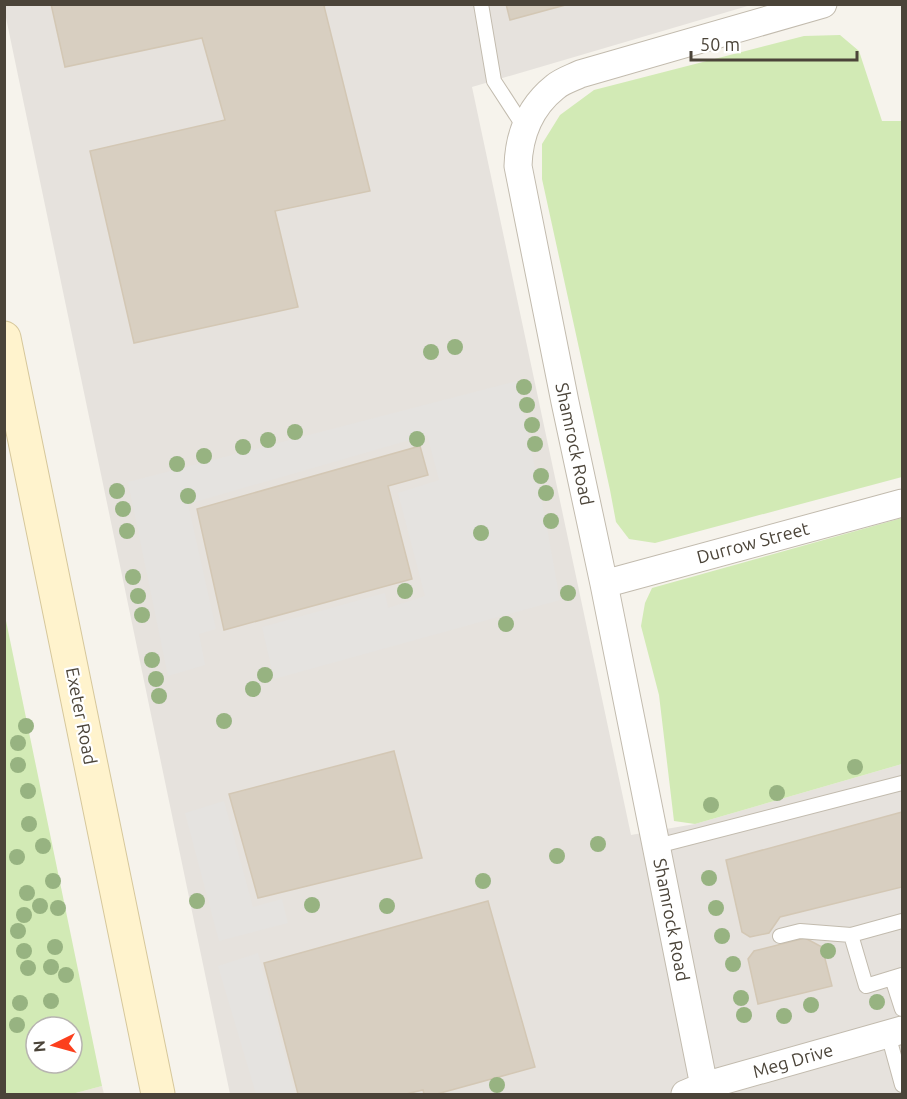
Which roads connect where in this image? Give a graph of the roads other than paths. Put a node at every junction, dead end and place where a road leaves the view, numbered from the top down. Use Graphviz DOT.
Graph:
graph roads {
  1 [pos="482,4"];
  2 [pos="823,4"];
  3 [pos="524,127"];
  4 [pos="4,338"];
  5 [pos="903,503"];
  6 [pos="604,584"];
  7 [pos="903,783"];
  8 [pos="657,846"];
  9 [pos="903,921"];
  10 [pos="851,935"];
  11 [pos="780,936"];
  12 [pos="897,977"];
  13 [pos="903,1009"];
  14 [pos="895,1032"];
  15 [pos="903,1086"];
  16 [pos="695,1090"];
  17 [pos="158,1095"];
  1 -- 3 [label="lane"];
  2 -- 3 [label="street, Shamrock Road"];
  3 -- 6 [label="street, Shamrock Road"];
  4 -- 17 [label="main road, Exeter Road"];
  5 -- 6 [label="street, Durrow Street"];
  6 -- 8 [label="street, Shamrock Road"];
  7 -- 8 [label="lane"];
  8 -- 16 [label="street, Shamrock Road"];
  9 -- 10 [label="lane"];
  10 -- 11 [label="lane"];
  10 -- 12 [label="lane"];
  12 -- 13 [label="lane"];
  14 -- 15 [label="lane"];
  14 -- 16 [label="street, Meg Drive"];
}
